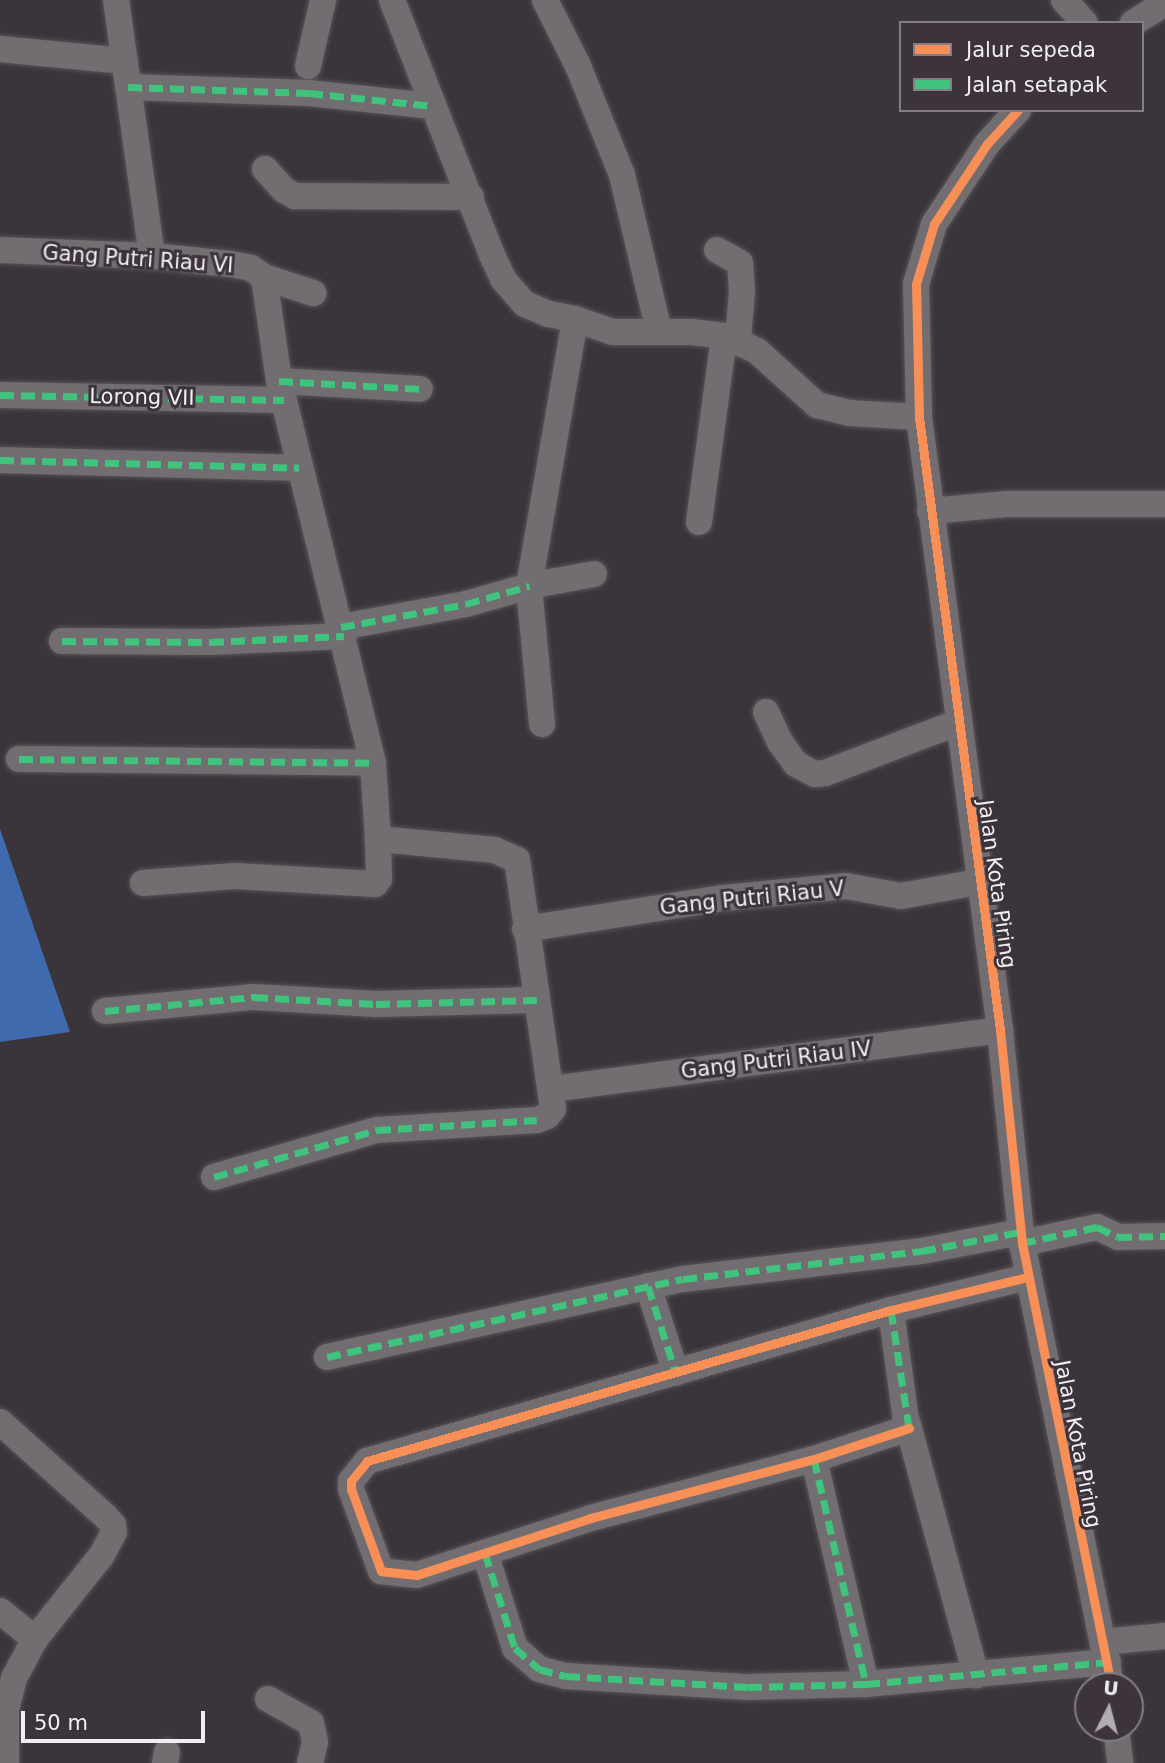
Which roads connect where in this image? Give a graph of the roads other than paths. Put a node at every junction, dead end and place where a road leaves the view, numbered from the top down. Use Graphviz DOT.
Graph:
graph roads {
  1 [pos="116,0"];
  2 [pos="392,0"];
  3 [pos="545,0"];
  4 [pos="1064,0"];
  5 [pos="311,1"];
  6 [pos="1165,3"];
  7 [pos="1083,21"];
  8 [pos="1136,21"];
  9 [pos="0,49"];
  10 [pos="308,66"];
  11 [pos="126,74"];
  12 [pos="433,106"];
  13 [pos="1016,112"];
  14 [pos="265,169"];
  15 [pos="471,197"];
  16 [pos="0,250"];
  17 [pos="717,250"];
  18 [pos="152,256"];
  19 [pos="264,277"];
  20 [pos="313,293"];
  21 [pos="575,319"];
  22 [pos="659,331"];
  23 [pos="731,338"];
  24 [pos="420,389"];
  25 [pos="282,391"];
  26 [pos="0,395"];
  27 [pos="919,417"];
  28 [pos="0,460"];
  29 [pos="299,468"];
  30 [pos="1165,504"];
  31 [pos="930,511"];
  32 [pos="699,522"];
  33 [pos="594,574"];
  34 [pos="529,586"];
  35 [pos="343,631"];
  36 [pos="62,641"];
  37 [pos="766,712"];
  38 [pos="959,722"];
  39 [pos="542,724"];
  40 [pos="19,759"];
  41 [pos="373,764"];
  42 [pos="379,839"];
  43 [pos="978,882"];
  44 [pos="143,883"];
  45 [pos="525,929"];
  46 [pos="537,1000"];
  47 [pos="105,1012"];
  48 [pos="1000,1030"];
  49 [pos="552,1089"];
  50 [pos="214,1177"];
  51 [pos="1165,1236"];
  52 [pos="1021,1237"];
  53 [pos="1027,1277"];
  54 [pos="648,1286"];
  55 [pos="891,1310"];
  56 [pos="327,1357"];
  57 [pos="676,1373"];
  58 [pos="0,1422"];
  59 [pos="909,1428"];
  60 [pos="814,1458"];
  61 [pos="485,1553"];
  62 [pos="0,1611"];
  63 [pos="1165,1636"];
  64 [pos="35,1639"];
  65 [pos="1107,1663"];
  66 [pos="976,1676"];
  67 [pos="866,1684"];
  68 [pos="268,1699"];
  69 [pos="1118,1742"];
  70 [pos="6,1763"];
  71 [pos="310,1763"];
  72 [pos="1120,1763"];
  1 -- 11 [label="street"];
  2 -- 12 [label="street"];
  3 -- 22 [label="street"];
  4 -- 7 [label="street"];
  5 -- 10 [label="street"];
  6 -- 8 [label="street"];
  9 -- 11 [label="street"];
  11 -- 12 [label="street"];
  11 -- 18 [label="street"];
  12 -- 15 [label="street"];
  13 -- 27 [label="street, Jalan Kota Piring"];
  14 -- 15 [label="street"];
  15 -- 21 [label="street"];
  16 -- 18 [label="street, Gang Putri Riau VI"];
  17 -- 23 [label="street"];
  18 -- 19 [label="street, Gang Putri Riau VI"];
  19 -- 20 [label="street, Gang Putri Riau VI"];
  19 -- 25 [label="street"];
  21 -- 22 [label="street"];
  21 -- 34 [label="street"];
  22 -- 23 [label="street"];
  23 -- 27 [label="street"];
  23 -- 32 [label="street"];
  24 -- 25 [label="street, Lorong VII"];
  25 -- 26 [label="street, Lorong VII"];
  25 -- 29 [label="street"];
  27 -- 31 [label="street, Jalan Kota Piring"];
  28 -- 29 [label="street"];
  29 -- 35 [label="street"];
  30 -- 31 [label="street"];
  31 -- 38 [label="street, Jalan Kota Piring"];
  33 -- 34 [label="street"];
  34 -- 35 [label="street"];
  34 -- 39 [label="street"];
  35 -- 36 [label="street"];
  35 -- 41 [label="street"];
  37 -- 38 [label="street"];
  38 -- 43 [label="street, Jalan Kota Piring"];
  40 -- 41 [label="street"];
  41 -- 42 [label="street"];
  42 -- 44 [label="street"];
  42 -- 45 [label="street"];
  43 -- 45 [label="street, Gang Putri Riau V"];
  43 -- 48 [label="street, Jalan Kota Piring"];
  45 -- 46 [label="street"];
  46 -- 47 [label="street"];
  46 -- 49 [label="street"];
  48 -- 49 [label="street, Gang Putri Riau IV"];
  48 -- 52 [label="street, Jalan Kota Piring"];
  49 -- 50 [label="street"];
  51 -- 52 [label="street"];
  52 -- 53 [label="street, Jalan Kota Piring"];
  52 -- 54 [label="street"];
  53 -- 55 [label="street"];
  53 -- 65 [label="street, Jalan Kota Piring"];
  54 -- 56 [label="street"];
  54 -- 57 [label="street"];
  55 -- 57 [label="street"];
  55 -- 59 [label="street"];
  57 -- 61 [label="street"];
  58 -- 64 [label="street"];
  59 -- 60 [label="street"];
  59 -- 66 [label="street"];
  60 -- 61 [label="street"];
  60 -- 67 [label="street"];
  61 -- 67 [label="street"];
  62 -- 64 [label="street"];
  63 -- 65 [label="street"];
  64 -- 70 [label="street"];
  65 -- 66 [label="street"];
  66 -- 67 [label="street"];
  68 -- 71 [label="street"];
  69 -- 72 [label="street"];
}
